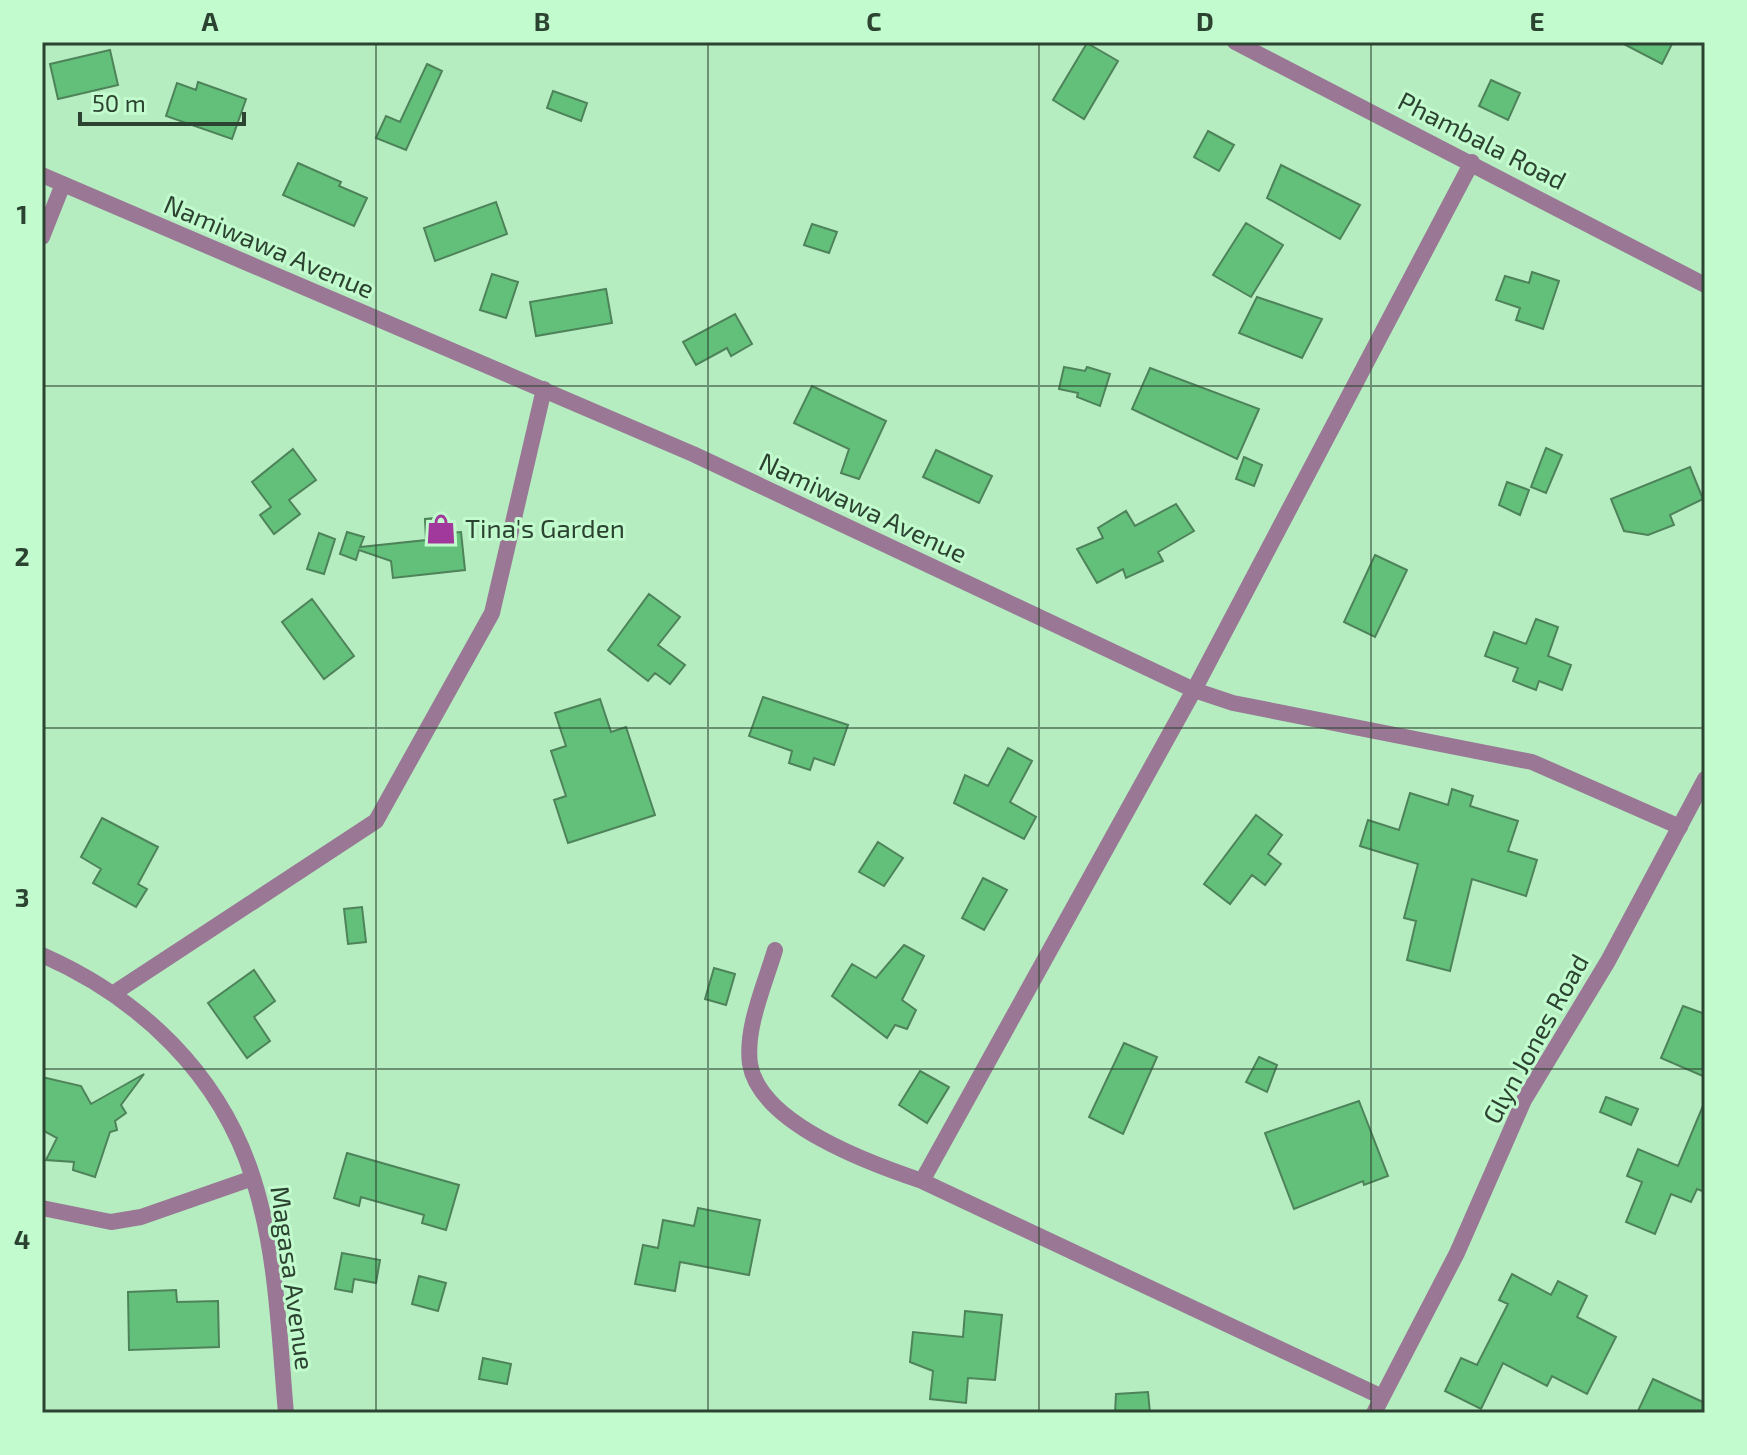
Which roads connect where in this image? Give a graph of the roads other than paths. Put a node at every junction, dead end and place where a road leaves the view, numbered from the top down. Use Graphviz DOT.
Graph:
graph roads {
  1 [pos="1235,42"];
  2 [pos="1472,162"];
  3 [pos="42,175"];
  4 [pos="63,184"];
  5 [pos="42,237"];
  6 [pos="1705,285"];
  7 [pos="544,389"];
  8 [pos="1194,690"];
  9 [pos="1705,779"];
  10 [pos="1680,827"];
  11 [pos="775,950"];
  12 [pos="42,955"];
  13 [pos="114,993"];
  14 [pos="253,1178"];
  15 [pos="922,1181"];
  16 [pos="42,1208"];
  17 [pos="1380,1396"];
  18 [pos="286,1413"];
  19 [pos="1374,1413"];
  1 -- 2 [label="street, Phambala Road"];
  2 -- 6 [label="street, Phambala Road"];
  2 -- 8 [label="street"];
  3 -- 4 [label="street, Namiwawa Avenue"];
  4 -- 5 [label="street"];
  4 -- 7 [label="street, Namiwawa Avenue"];
  7 -- 8 [label="street, Namiwawa Avenue"];
  7 -- 13 [label="street"];
  8 -- 10 [label="street, Namiwawa Avenue"];
  8 -- 15 [label="street"];
  9 -- 10 [label="street, Glyn Jones Road"];
  10 -- 17 [label="street, Glyn Jones Road"];
  11 -- 15 [label="street"];
  12 -- 13 [label="street, Magasa Avenue"];
  13 -- 14 [label="street, Magasa Avenue"];
  14 -- 16 [label="street"];
  14 -- 18 [label="street, Magasa Avenue"];
  15 -- 17 [label="street"];
  17 -- 19 [label="street, Glyn Jones Road"];
}
